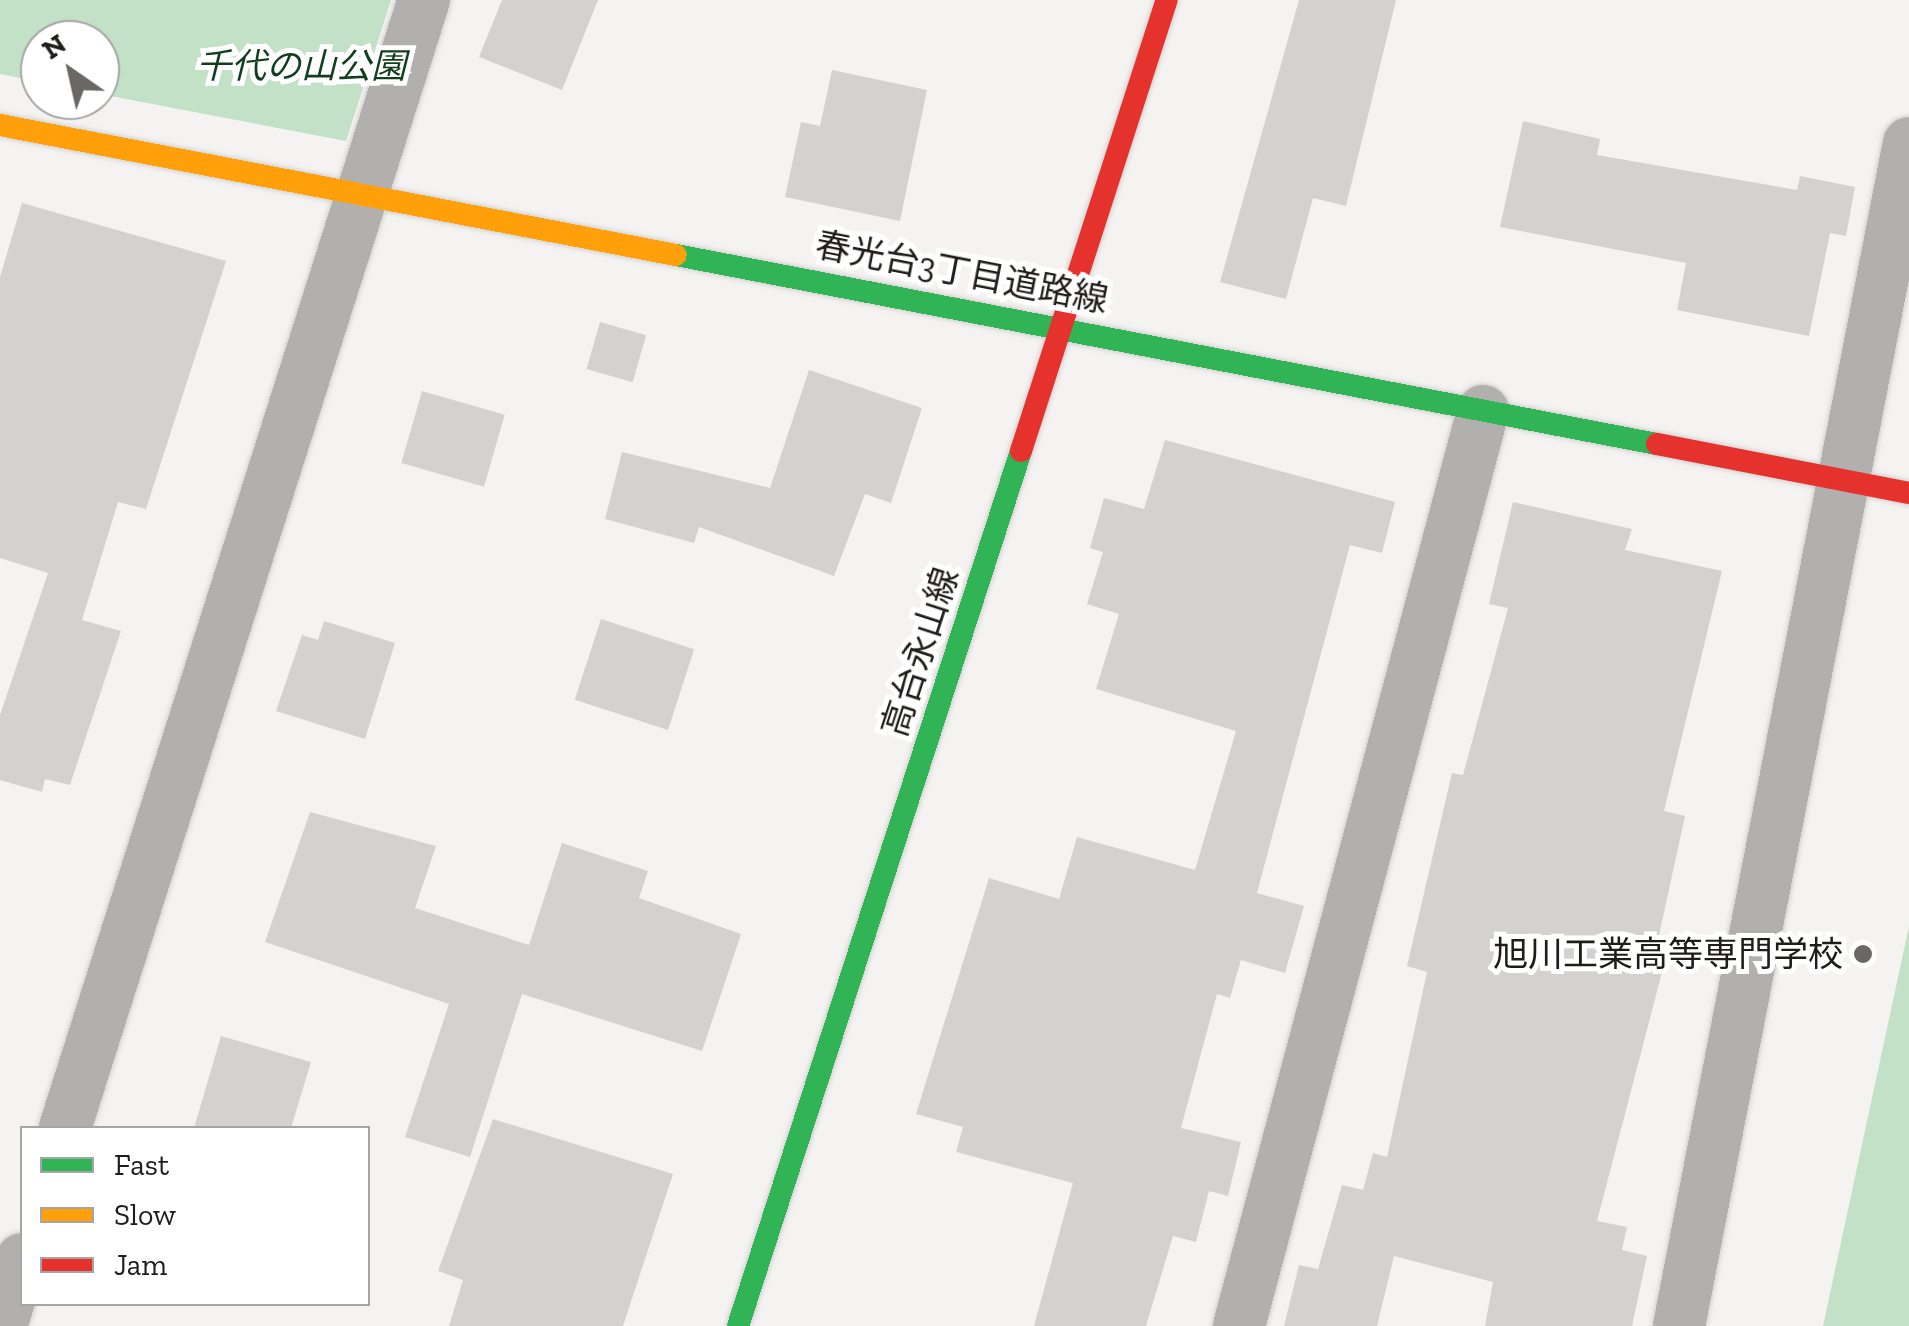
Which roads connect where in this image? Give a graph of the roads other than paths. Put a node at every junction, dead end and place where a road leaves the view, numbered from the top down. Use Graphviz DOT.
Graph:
graph roads {
  1 [pos="424,0"];
  2 [pos="1168,0"];
  3 [pos="0,125"];
  4 [pos="1909,143"];
  5 [pos="363,196"];
  6 [pos="1062,326"];
  7 [pos="1482,410"];
  8 [pos="1846,483"];
  9 [pos="1909,493"];
  10 [pos="65,1126"];
  11 [pos="20,1266"];
  12 [pos="1,1326"];
  13 [pos="738,1326"];
  14 [pos="1239,1326"];
  15 [pos="1679,1326"];
  1 -- 5 [label="street"];
  2 -- 6 [label="street, 高台永山線"];
  3 -- 5 [label="street, 春光台3丁目道路線"];
  4 -- 8 [label="street"];
  5 -- 6 [label="street, 春光台3丁目道路線"];
  5 -- 10 [label="street"];
  6 -- 7 [label="street, 春光台3丁目道路線"];
  6 -- 13 [label="street, 高台永山線"];
  7 -- 8 [label="street, 春光台3丁目道路線"];
  7 -- 14 [label="street"];
  8 -- 9 [label="street, 春光台3丁目道路線"];
  8 -- 15 [label="street"];
  11 -- 12 [label="street"];
}
